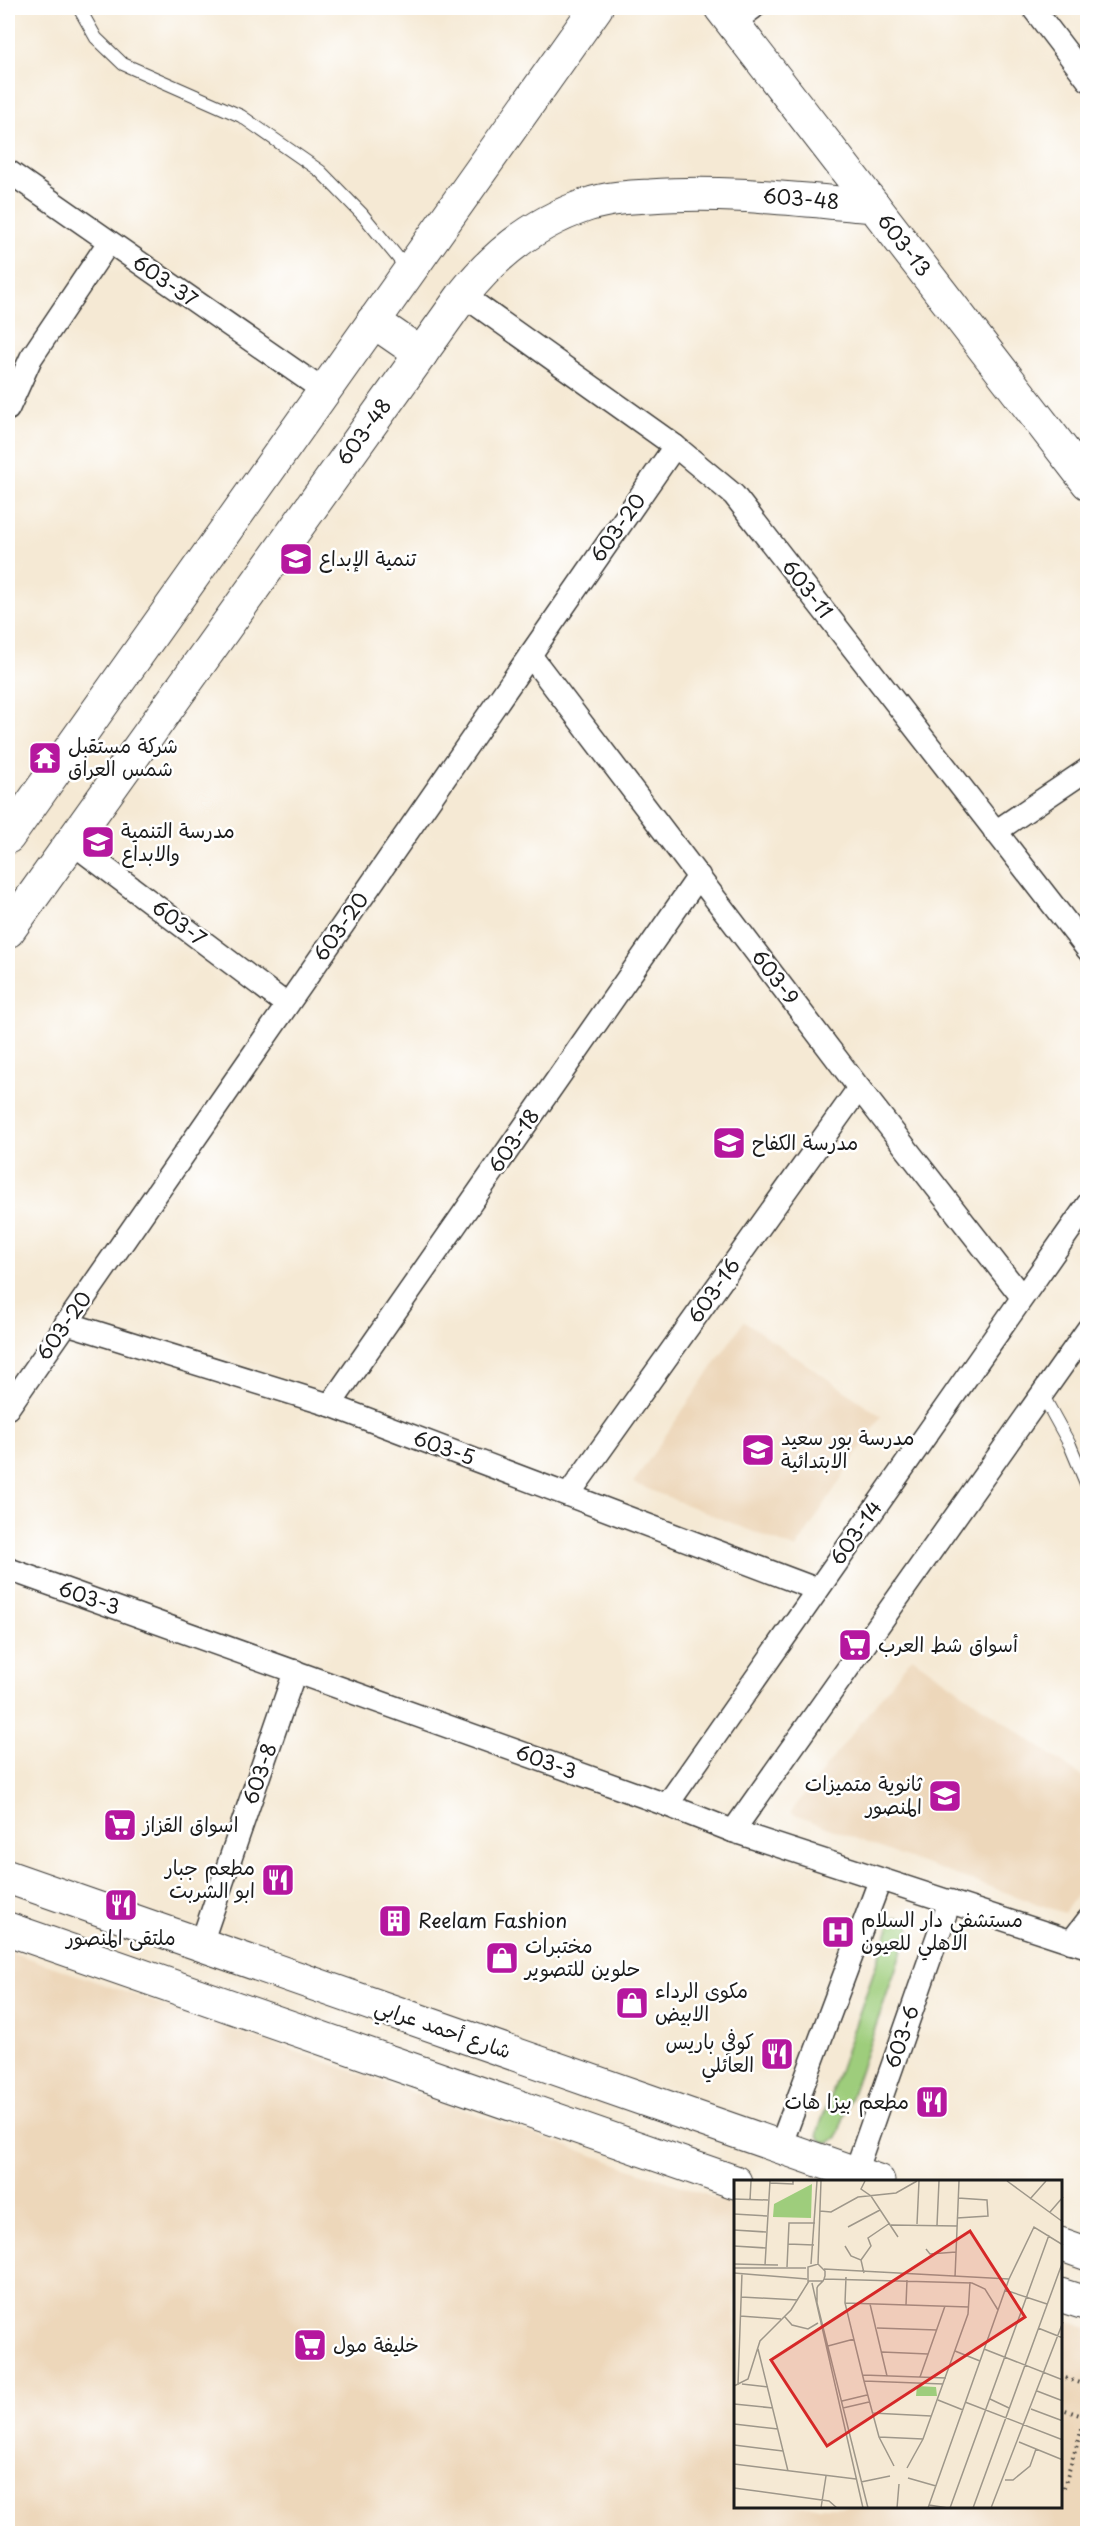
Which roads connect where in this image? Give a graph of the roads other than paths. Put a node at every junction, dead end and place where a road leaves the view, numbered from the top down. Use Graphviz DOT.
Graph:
graph roads {
  1 [pos="79,8"];
  2 [pos="596,8"];
  3 [pos="1033,8"];
  4 [pos="735,13"];
  5 [pos="1088,80"];
  6 [pos="8,171"];
  7 [pos="874,206"];
  8 [pos="109,242"];
  9 [pos="409,271"];
  10 [pos="463,295"];
  11 [pos="373,321"];
  12 [pos="421,354"];
  13 [pos="324,391"];
  14 [pos="8,409"];
  15 [pos="675,446"];
  16 [pos="1088,483"];
  17 [pos="530,655"];
  18 [pos="1088,769"];
  19 [pos="995,832"];
  20 [pos="8,837"];
  21 [pos="71,842"];
  22 [pos="699,876"];
  23 [pos="10,922"];
  24 [pos="1088,950"];
  25 [pos="287,1005"];
  26 [pos="859,1088"];
  27 [pos="1088,1204"];
  28 [pos="1022,1297"];
  29 [pos="66,1323"];
  30 [pos="1088,1329"];
  31 [pos="1042,1394"];
  32 [pos="330,1406"];
  33 [pos="8,1407"];
  34 [pos="1088,1488"];
  35 [pos="570,1494"];
  36 [pos="8,1569"];
  37 [pos="816,1589"];
  38 [pos="295,1671"];
  39 [pos="667,1805"];
  40 [pos="733,1831"];
  41 [pos="8,1877"];
  42 [pos="880,1880"];
  43 [pos="951,1901"];
  44 [pos="1088,1920"];
  45 [pos="8,1929"];
  46 [pos="201,1944"];
  47 [pos="1079,1945"];
  48 [pos="780,2147"];
  49 [pos="866,2177"];
  50 [pos="734,2182"];
  51 [pos="1062,2245"];
  52 [pos="1088,2254"];
  53 [pos="1062,2296"];
  54 [pos="1088,2304"];
  1 -- 9 [label="lane"];
  2 -- 9 [label="street"];
  3 -- 5 [label="street"];
  4 -- 7 [label="street, 603-13"];
  6 -- 8 [label="street, 603-37"];
  7 -- 10 [label="street, 603-48"];
  7 -- 16 [label="street, 603-13"];
  8 -- 13 [label="street, 603-37"];
  8 -- 14 [label="street"];
  9 -- 11 [label="street"];
  10 -- 12 [label="street, 603-48"];
  10 -- 15 [label="street, 603-11"];
  11 -- 12 [label="street"];
  11 -- 13 [label="street"];
  12 -- 21 [label="street, 603-48"];
  13 -- 20 [label="street"];
  15 -- 17 [label="street, 603-20"];
  15 -- 19 [label="street, 603-11"];
  17 -- 22 [label="street, 603-9"];
  17 -- 25 [label="street, 603-20"];
  18 -- 19 [label="street"];
  19 -- 24 [label="street, 603-11"];
  21 -- 23 [label="street, 603-48"];
  21 -- 25 [label="street, 603-7"];
  22 -- 26 [label="street, 603-9"];
  22 -- 32 [label="street, 603-18"];
  25 -- 29 [label="street, 603-20"];
  26 -- 28 [label="street, 603-9"];
  26 -- 35 [label="street, 603-16"];
  27 -- 28 [label="street, 603-14"];
  28 -- 37 [label="street, 603-14"];
  29 -- 32 [label="street, 603-5"];
  29 -- 33 [label="street, 603-20"];
  30 -- 31 [label="street"];
  31 -- 34 [label="lane"];
  31 -- 40 [label="street"];
  32 -- 35 [label="street, 603-5"];
  35 -- 37 [label="street, 603-5"];
  36 -- 38 [label="street, 603-3"];
  37 -- 39 [label="street, 603-14"];
  38 -- 39 [label="street, 603-3"];
  38 -- 46 [label="street, 603-8"];
  39 -- 40 [label="street, 603-3"];
  40 -- 42 [label="street, 603-3"];
  41 -- 46 [label="street, شارع أحمد عرابي"];
  42 -- 43 [label="street, 603-3"];
  42 -- 48 [label="street"];
  43 -- 47 [label="street, 603-3"];
  43 -- 49 [label="street, 603-6"];
  44 -- 47 [label="street"];
  45 -- 50 [label="street"];
  46 -- 48 [label="street, شارع أحمد عرابي"];
  48 -- 49 [label="street, شارع أحمد عرابي"];
  51 -- 52 [label="street"];
  53 -- 54 [label="street"];
}
